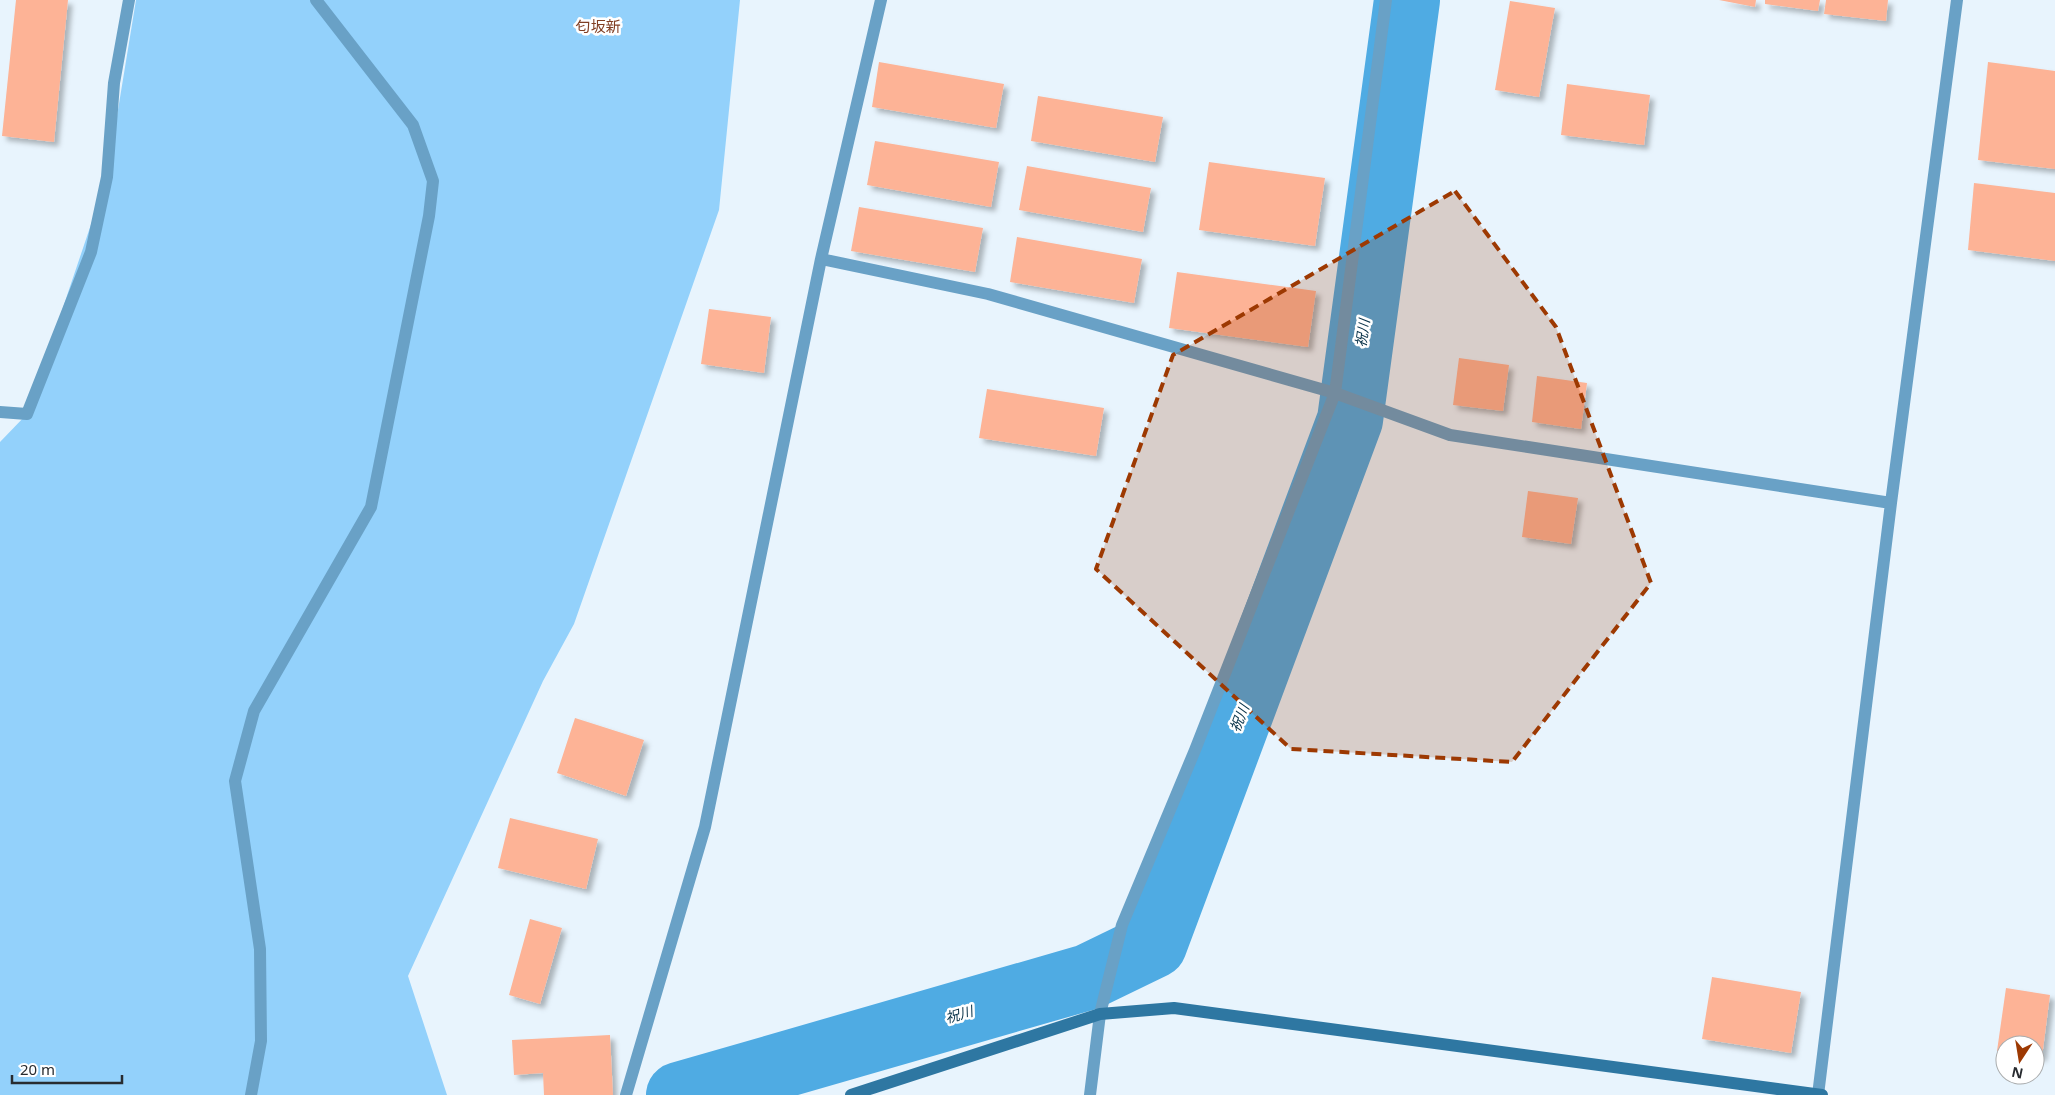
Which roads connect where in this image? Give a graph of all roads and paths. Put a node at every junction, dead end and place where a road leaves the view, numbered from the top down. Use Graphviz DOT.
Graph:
graph roads {
  1 [pos="129,0"];
  2 [pos="316,0"];
  3 [pos="881,0"];
  4 [pos="1386,0"];
  5 [pos="1957,0"];
  6 [pos="820,259"];
  7 [pos="1335,393"];
  8 [pos="0,412"];
  9 [pos="1891,503"];
  10 [pos="1100,1014"];
  11 [pos="251,1095"];
  12 [pos="626,1095"];
  13 [pos="851,1095"];
  14 [pos="1090,1095"];
  15 [pos="1818,1095"];
  16 [pos="1822,1095"];
  1 -- 8 [label="street"];
  2 -- 11 [label="street"];
  3 -- 6 [label="street"];
  4 -- 7 [label="street"];
  5 -- 9 [label="street"];
  6 -- 7 [label="street"];
  6 -- 12 [label="street"];
  7 -- 9 [label="street"];
  7 -- 10 [label="street"];
  9 -- 15 [label="street"];
  10 -- 13 [label="street"];
  10 -- 14 [label="street"];
  10 -- 15 [label="street"];
  15 -- 16 [label="street"];
}
